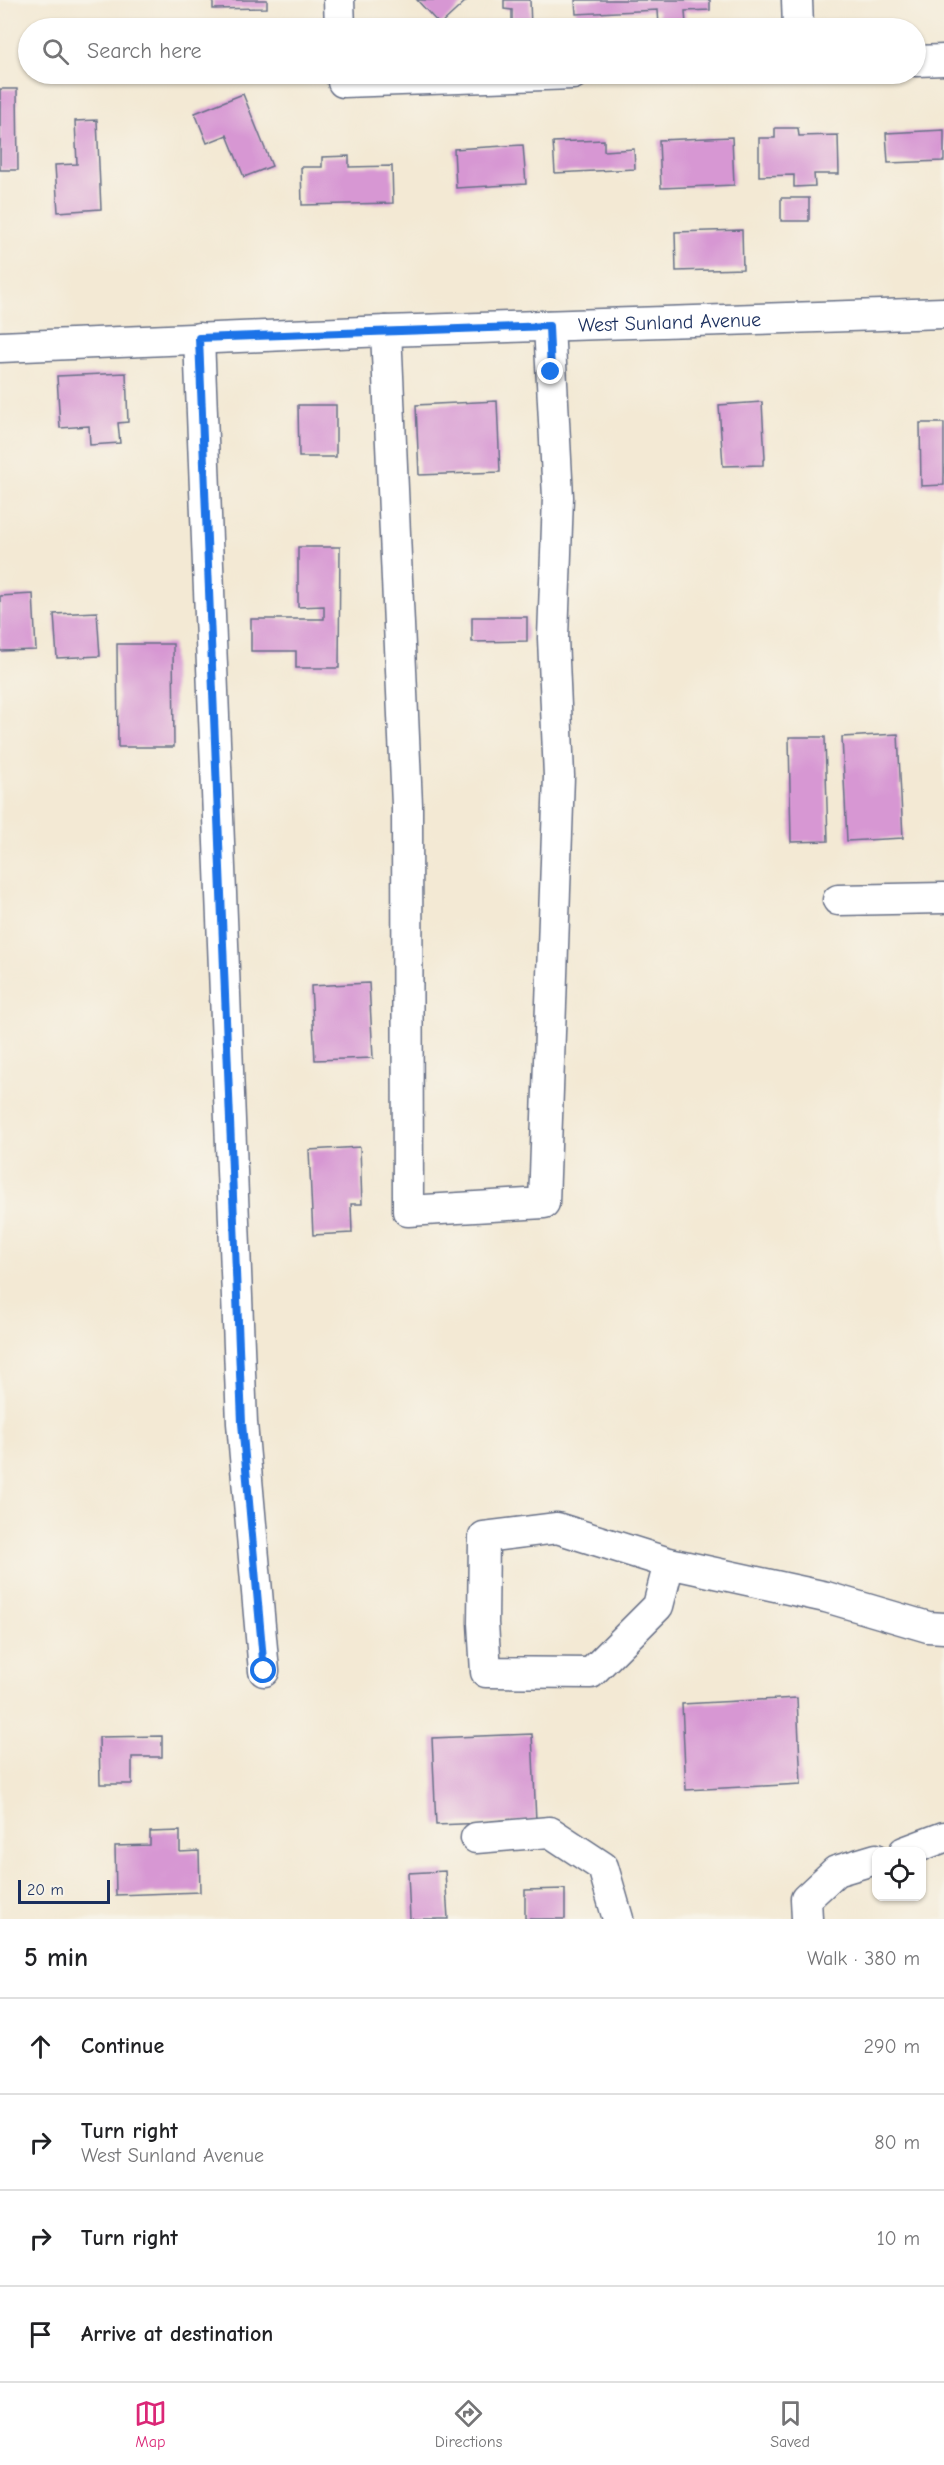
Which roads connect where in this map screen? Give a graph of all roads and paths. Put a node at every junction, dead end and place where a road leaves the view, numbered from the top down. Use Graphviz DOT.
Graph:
graph roads {
  1 [pos="339,0"];
  2 [pos="797,0"];
  3 [pos="340,18"];
  4 [pos="798,18"];
  5 [pos="944,60"];
  6 [pos="926,61"];
  7 [pos="944,313"];
  8 [pos="549,326"];
  9 [pos="386,331"];
  10 [pos="199,338"];
  11 [pos="0,347"];
  12 [pos="944,898"];
  13 [pos="838,900"];
  14 [pos="669,1563"];
  15 [pos="944,1628"];
  16 [pos="264,1671"];
  17 [pos="944,1837"];
  18 [pos="476,1838"];
  19 [pos="915,1847"];
  20 [pos="872,1860"];
  21 [pos="618,1919"];
  22 [pos="807,1919"];
  1 -- 3 [label="street"];
  2 -- 4 [label="street"];
  5 -- 6 [label="street"];
  7 -- 8 [label="street, West Sunland Avenue"];
  8 -- 9 [label="street, West Sunland Avenue"];
  8 -- 9 [label="street"];
  9 -- 10 [label="street, West Sunland Avenue"];
  10 -- 11 [label="street, West Sunland Avenue"];
  10 -- 16 [label="street"];
  12 -- 13 [label="street"];
  14 -- 14 [label="street"];
  14 -- 15 [label="street"];
  17 -- 19 [label="street"];
  18 -- 21 [label="street"];
  20 -- 22 [label="street"];
}
